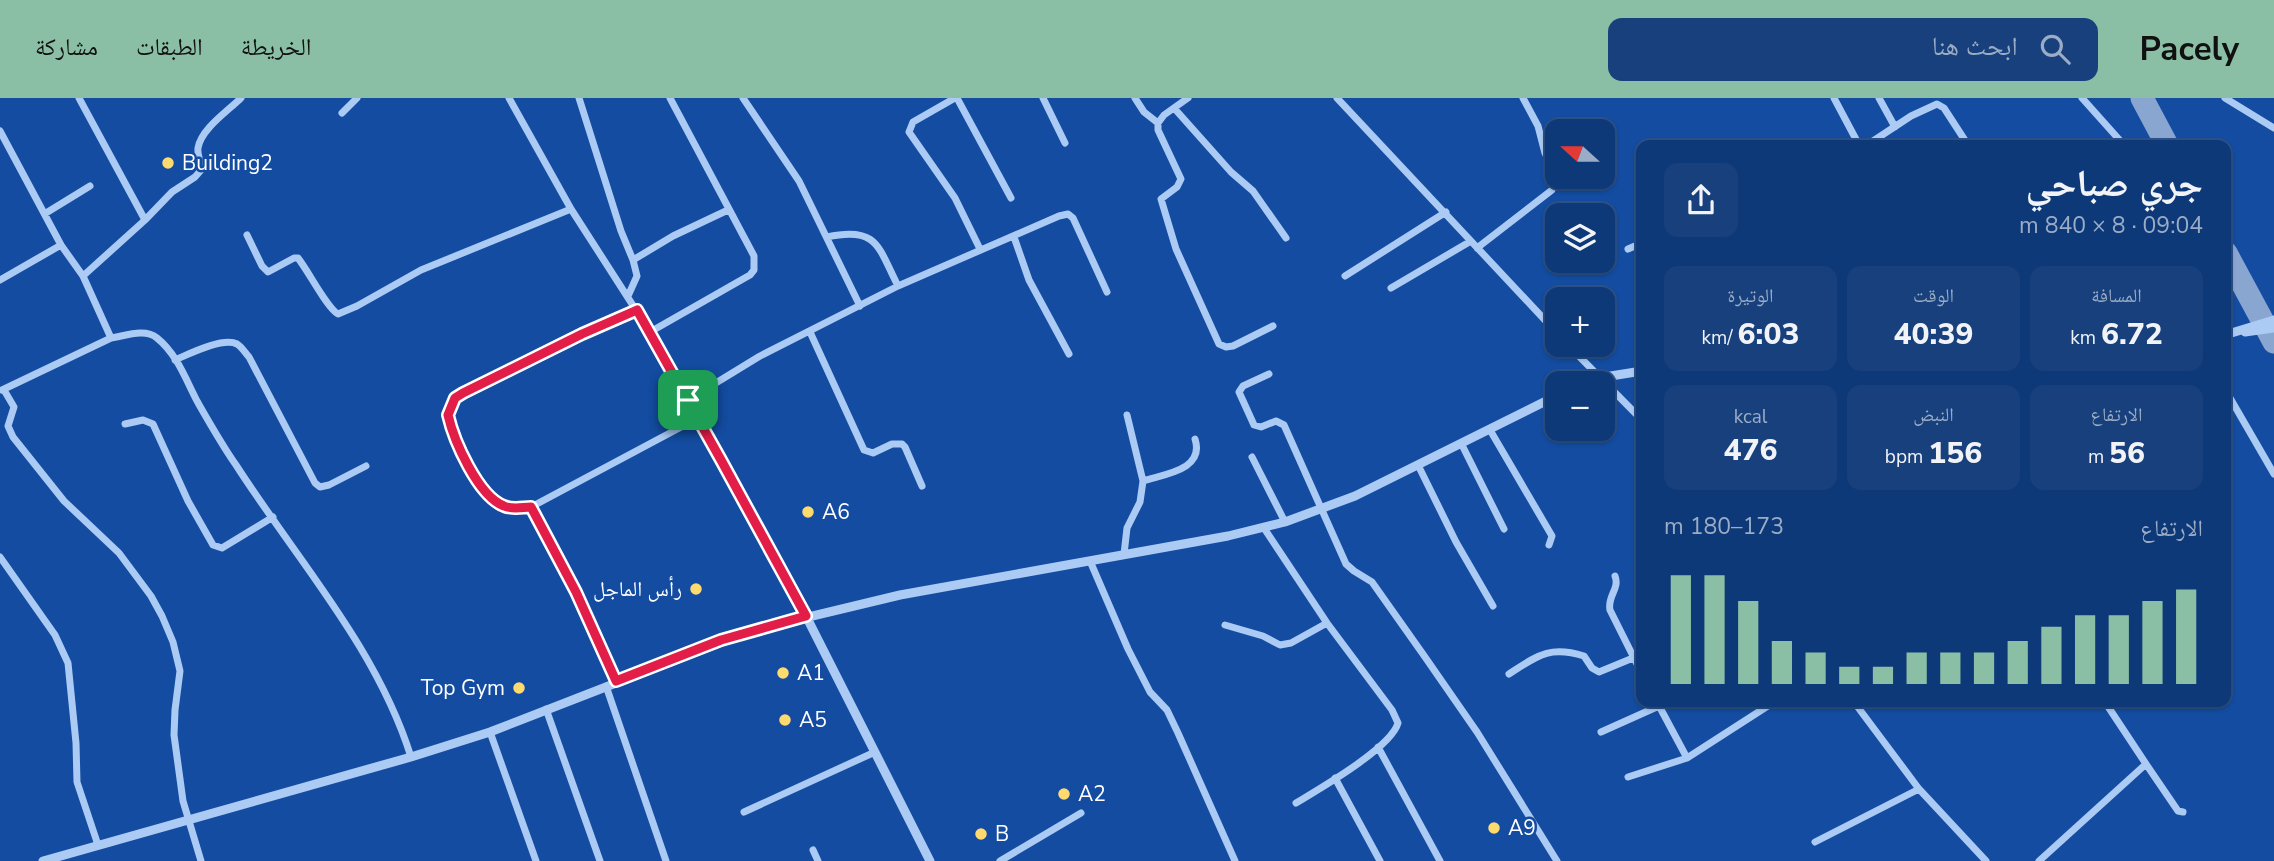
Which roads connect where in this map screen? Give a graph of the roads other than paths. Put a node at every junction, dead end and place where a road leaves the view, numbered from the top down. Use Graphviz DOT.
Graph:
graph roads {
  1 [pos="79,98"];
  2 [pos="241,98"];
  3 [pos="356,98"];
  4 [pos="519,98"];
  5 [pos="579,98"];
  6 [pos="670,98"];
  7 [pos="743,98"];
  8 [pos="956,98"];
  9 [pos="1043,98"];
  10 [pos="1135,98"];
  11 [pos="1188,98"];
  12 [pos="1337,98"];
  13 [pos="1523,98"];
  14 [pos="1834,98"];
  15 [pos="1879,98"];
  16 [pos="2082,98"];
  17 [pos="2225,98"];
  18 [pos="510,100"];
  19 [pos="1174,108"];
  20 [pos="342,113"];
  21 [pos="1158,123"];
  22 [pos="1895,127"];
  23 [pos="2274,128"];
  24 [pos="0,131"];
  25 [pos="1856,140"];
  26 [pos="1875,140"];
  27 [pos="1965,140"];
  28 [pos="2120,140"];
  29 [pos="1065,143"];
  30 [pos="90,186"];
  31 [pos="1011,198"];
  32 [pos="572,209"];
  33 [pos="728,210"];
  34 [pos="1446,212"];
  35 [pos="46,213"];
  36 [pos="145,220"];
  37 [pos="247,234"];
  38 [pos="827,237"];
  39 [pos="1014,237"];
  40 [pos="1286,237"];
  41 [pos="1471,241"];
  42 [pos="61,245"];
  43 [pos="1636,246"];
  44 [pos="1477,248"];
  45 [pos="980,249"];
  46 [pos="1628,249"];
  47 [pos="633,261"];
  48 [pos="83,276"];
  49 [pos="1345,276"];
  50 [pos="0,280"];
  51 [pos="898,286"];
  52 [pos="1391,288"];
  53 [pos="1107,292"];
  54 [pos="628,296"];
  55 [pos="860,306"];
  56 [pos="637,310"];
  57 [pos="1545,320"];
  58 [pos="2274,320"];
  59 [pos="1273,326"];
  60 [pos="2274,328"];
  61 [pos="650,332"];
  62 [pos="810,332"];
  63 [pos="2231,333"];
  64 [pos="2231,333"];
  65 [pos="111,338"];
  66 [pos="1069,354"];
  67 [pos="1579,357"];
  68 [pos="175,360"];
  69 [pos="1592,371"];
  70 [pos="1636,372"];
  71 [pos="1269,374"];
  72 [pos="1615,375"];
  73 [pos="2,391"];
  74 [pos="1615,394"];
  75 [pos="688,400"];
  76 [pos="2231,400"];
  77 [pos="1545,402"];
  78 [pos="1636,414"];
  79 [pos="1127,415"];
  80 [pos="698,418"];
  81 [pos="125,424"];
  82 [pos="1490,430"];
  83 [pos="1195,439"];
  84 [pos="1461,443"];
  85 [pos="1252,457"];
  86 [pos="1418,465"];
  87 [pos="366,466"];
  88 [pos="2274,474"];
  89 [pos="1143,481"];
  90 [pos="922,486"];
  91 [pos="531,507"];
  92 [pos="1321,510"];
  93 [pos="272,517"];
  94 [pos="1284,522"];
  95 [pos="1264,528"];
  96 [pos="1504,529"];
  97 [pos="1549,545"];
  98 [pos="1124,554"];
  99 [pos="0,557"];
  100 [pos="1090,561"];
  101 [pos="1615,576"];
  102 [pos="1493,606"];
  103 [pos="806,616"];
  104 [pos="1327,623"];
  105 [pos="1225,625"];
  106 [pos="1633,658"];
  107 [pos="1636,663"];
  108 [pos="1509,674"];
  109 [pos="616,681"];
  110 [pos="606,686"];
  111 [pos="1652,707"];
  112 [pos="1660,707"];
  113 [pos="1763,707"];
  114 [pos="1858,707"];
  115 [pos="2108,707"];
  116 [pos="547,709"];
  117 [pos="490,732"];
  118 [pos="1601,732"];
  119 [pos="1378,747"];
  120 [pos="874,752"];
  121 [pos="411,757"];
  122 [pos="1686,758"];
  123 [pos="2146,764"];
  124 [pos="1628,777"];
  125 [pos="1335,778"];
  126 [pos="1919,789"];
  127 [pos="1296,803"];
  128 [pos="744,812"];
  129 [pos="2183,812"];
  130 [pos="1082,813"];
  131 [pos="188,821"];
  132 [pos="1815,842"];
  133 [pos="98,845"];
  134 [pos="813,850"];
  135 [pos="43,861"];
  136 [pos="201,861"];
  137 [pos="537,861"];
  138 [pos="600,861"];
  139 [pos="666,861"];
  140 [pos="818,861"];
  141 [pos="930,861"];
  142 [pos="1000,861"];
  143 [pos="1235,861"];
  144 [pos="1380,861"];
  145 [pos="1440,861"];
  146 [pos="1557,861"];
  147 [pos="1986,861"];
  148 [pos="2039,861"];
  1 -- 36 [label="street"];
  2 -- 36 [label="street"];
  3 -- 20 [label="street"];
  4 -- 18 [label="street"];
  5 -- 47 [label="street"];
  6 -- 33 [label="street"];
  7 -- 38 [label="street"];
  8 -- 31 [label="street"];
  8 -- 45 [label="street"];
  9 -- 29 [label="street"];
  10 -- 21 [label="street"];
  11 -- 19 [label="street"];
  12 -- 34 [label="street"];
  13 -- 44 [label="street"];
  14 -- 25 [label="street"];
  15 -- 22 [label="street"];
  16 -- 28 [label="street"];
  17 -- 23 [label="street"];
  18 -- 32 [label="street"];
  19 -- 21 [label="street"];
  19 -- 40 [label="street"];
  21 -- 59 [label="street"];
  22 -- 26 [label="street"];
  22 -- 27 [label="street"];
  24 -- 35 [label="street"];
  30 -- 35 [label="street"];
  32 -- 37 [label="street"];
  32 -- 54 [label="street"];
  33 -- 47 [label="street"];
  33 -- 61 [label="street"];
  34 -- 41 [label="street"];
  34 -- 49 [label="street"];
  35 -- 42 [label="street"];
  36 -- 48 [label="street"];
  38 -- 51 [label="street"];
  38 -- 55 [label="street"];
  39 -- 45 [label="street"];
  39 -- 53 [label="street"];
  39 -- 66 [label="street"];
  41 -- 44 [label="street"];
  41 -- 52 [label="street"];
  42 -- 48 [label="street"];
  42 -- 50 [label="street"];
  43 -- 46 [label="street"];
  44 -- 57 [label="street"];
  45 -- 51 [label="street"];
  47 -- 54 [label="street"];
  48 -- 65 [label="street"];
  51 -- 55 [label="street"];
  54 -- 56 [label="street"];
  55 -- 62 [label="street"];
  56 -- 61 [label="street"];
  56 -- 91 [label="street"];
  58 -- 63 [label="street"];
  60 -- 64 [label="street"];
  61 -- 75 [label="street"];
  62 -- 75 [label="street"];
  62 -- 90 [label="street"];
  65 -- 68 [label="street"];
  65 -- 73 [label="street"];
  67 -- 69 [label="street"];
  68 -- 87 [label="street"];
  68 -- 93 [label="street"];
  70 -- 72 [label="street"];
  71 -- 92 [label="street"];
  73 -- 131 [label="street"];
  74 -- 78 [label="street"];
  75 -- 80 [label="street"];
  76 -- 88 [label="street"];
  77 -- 82 [label="street"];
  79 -- 89 [label="street"];
  80 -- 91 [label="street"];
  80 -- 103 [label="street"];
  81 -- 93 [label="street"];
  82 -- 84 [label="street"];
  82 -- 97 [label="street"];
  83 -- 89 [label="street"];
  84 -- 86 [label="street"];
  84 -- 96 [label="street"];
  85 -- 94 [label="street"];
  86 -- 92 [label="street"];
  86 -- 102 [label="street"];
  89 -- 98 [label="street"];
  91 -- 109 [label="street"];
  92 -- 94 [label="street"];
  92 -- 146 [label="street"];
  93 -- 121 [label="street"];
  94 -- 95 [label="street"];
  95 -- 98 [label="street"];
  95 -- 104 [label="street"];
  98 -- 100 [label="street"];
  99 -- 133 [label="street"];
  100 -- 103 [label="street"];
  100 -- 143 [label="street"];
  101 -- 106 [label="street"];
  103 -- 109 [label="street"];
  103 -- 120 [label="street"];
  104 -- 105 [label="street"];
  104 -- 119 [label="street"];
  106 -- 107 [label="street"];
  106 -- 108 [label="street"];
  109 -- 110 [label="street"];
  110 -- 116 [label="street"];
  110 -- 139 [label="street"];
  111 -- 118 [label="street"];
  112 -- 122 [label="street"];
  113 -- 122 [label="street"];
  114 -- 126 [label="street"];
  115 -- 123 [label="street"];
  116 -- 117 [label="street"];
  116 -- 138 [label="street"];
  117 -- 121 [label="street"];
  117 -- 137 [label="street"];
  119 -- 125 [label="street"];
  119 -- 145 [label="street"];
  120 -- 128 [label="street"];
  120 -- 141 [label="street"];
  121 -- 131 [label="street"];
  122 -- 124 [label="street"];
  123 -- 129 [label="street"];
  123 -- 148 [label="street"];
  125 -- 127 [label="street"];
  125 -- 144 [label="street"];
  126 -- 132 [label="street"];
  126 -- 147 [label="street"];
  130 -- 142 [label="street"];
  131 -- 133 [label="street"];
  131 -- 136 [label="street"];
  133 -- 135 [label="street"];
  134 -- 140 [label="street"];
}
